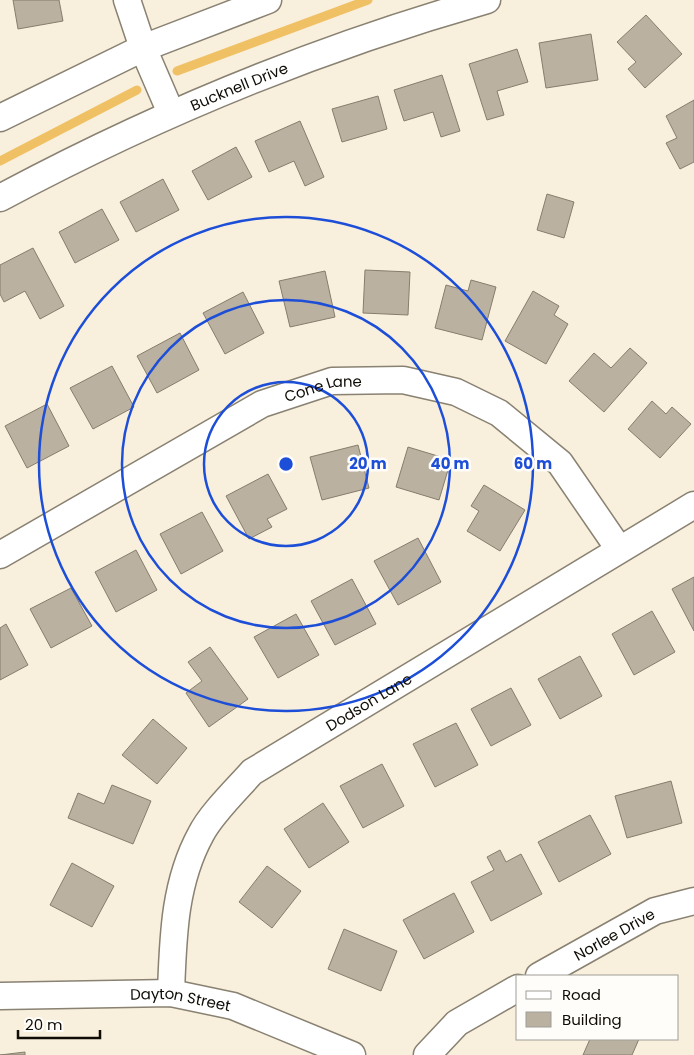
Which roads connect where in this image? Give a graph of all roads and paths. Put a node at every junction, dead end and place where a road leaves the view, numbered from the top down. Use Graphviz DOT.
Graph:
graph roads {
  1 [pos="127,0"];
  2 [pos="268,0"];
  3 [pos="487,0"];
  4 [pos="143,48"];
  5 [pos="171,113"];
  6 [pos="0,118"];
  7 [pos="0,198"];
  8 [pos="694,505"];
  9 [pos="619,549"];
  10 [pos="0,555"];
  11 [pos="694,901"];
  12 [pos="541,975"];
  13 [pos="516,989"];
  14 [pos="171,993"];
  15 [pos="0,996"];
  16 [pos="352,1055"];
  17 [pos="427,1055"];
  1 -- 4 [label="street"];
  2 -- 4 [label="street"];
  3 -- 5 [label="street, Bucknell Drive"];
  4 -- 5 [label="street"];
  4 -- 6 [label="street"];
  5 -- 7 [label="street, Bucknell Drive"];
  8 -- 9 [label="street, Dodson Lane"];
  9 -- 10 [label="street, Cone Lane"];
  9 -- 14 [label="street, Dodson Lane"];
  11 -- 12 [label="street, Norlee Drive"];
  13 -- 17 [label="street"];
  14 -- 15 [label="street, Dayton Street"];
  14 -- 16 [label="street, Dayton Street"];
}
